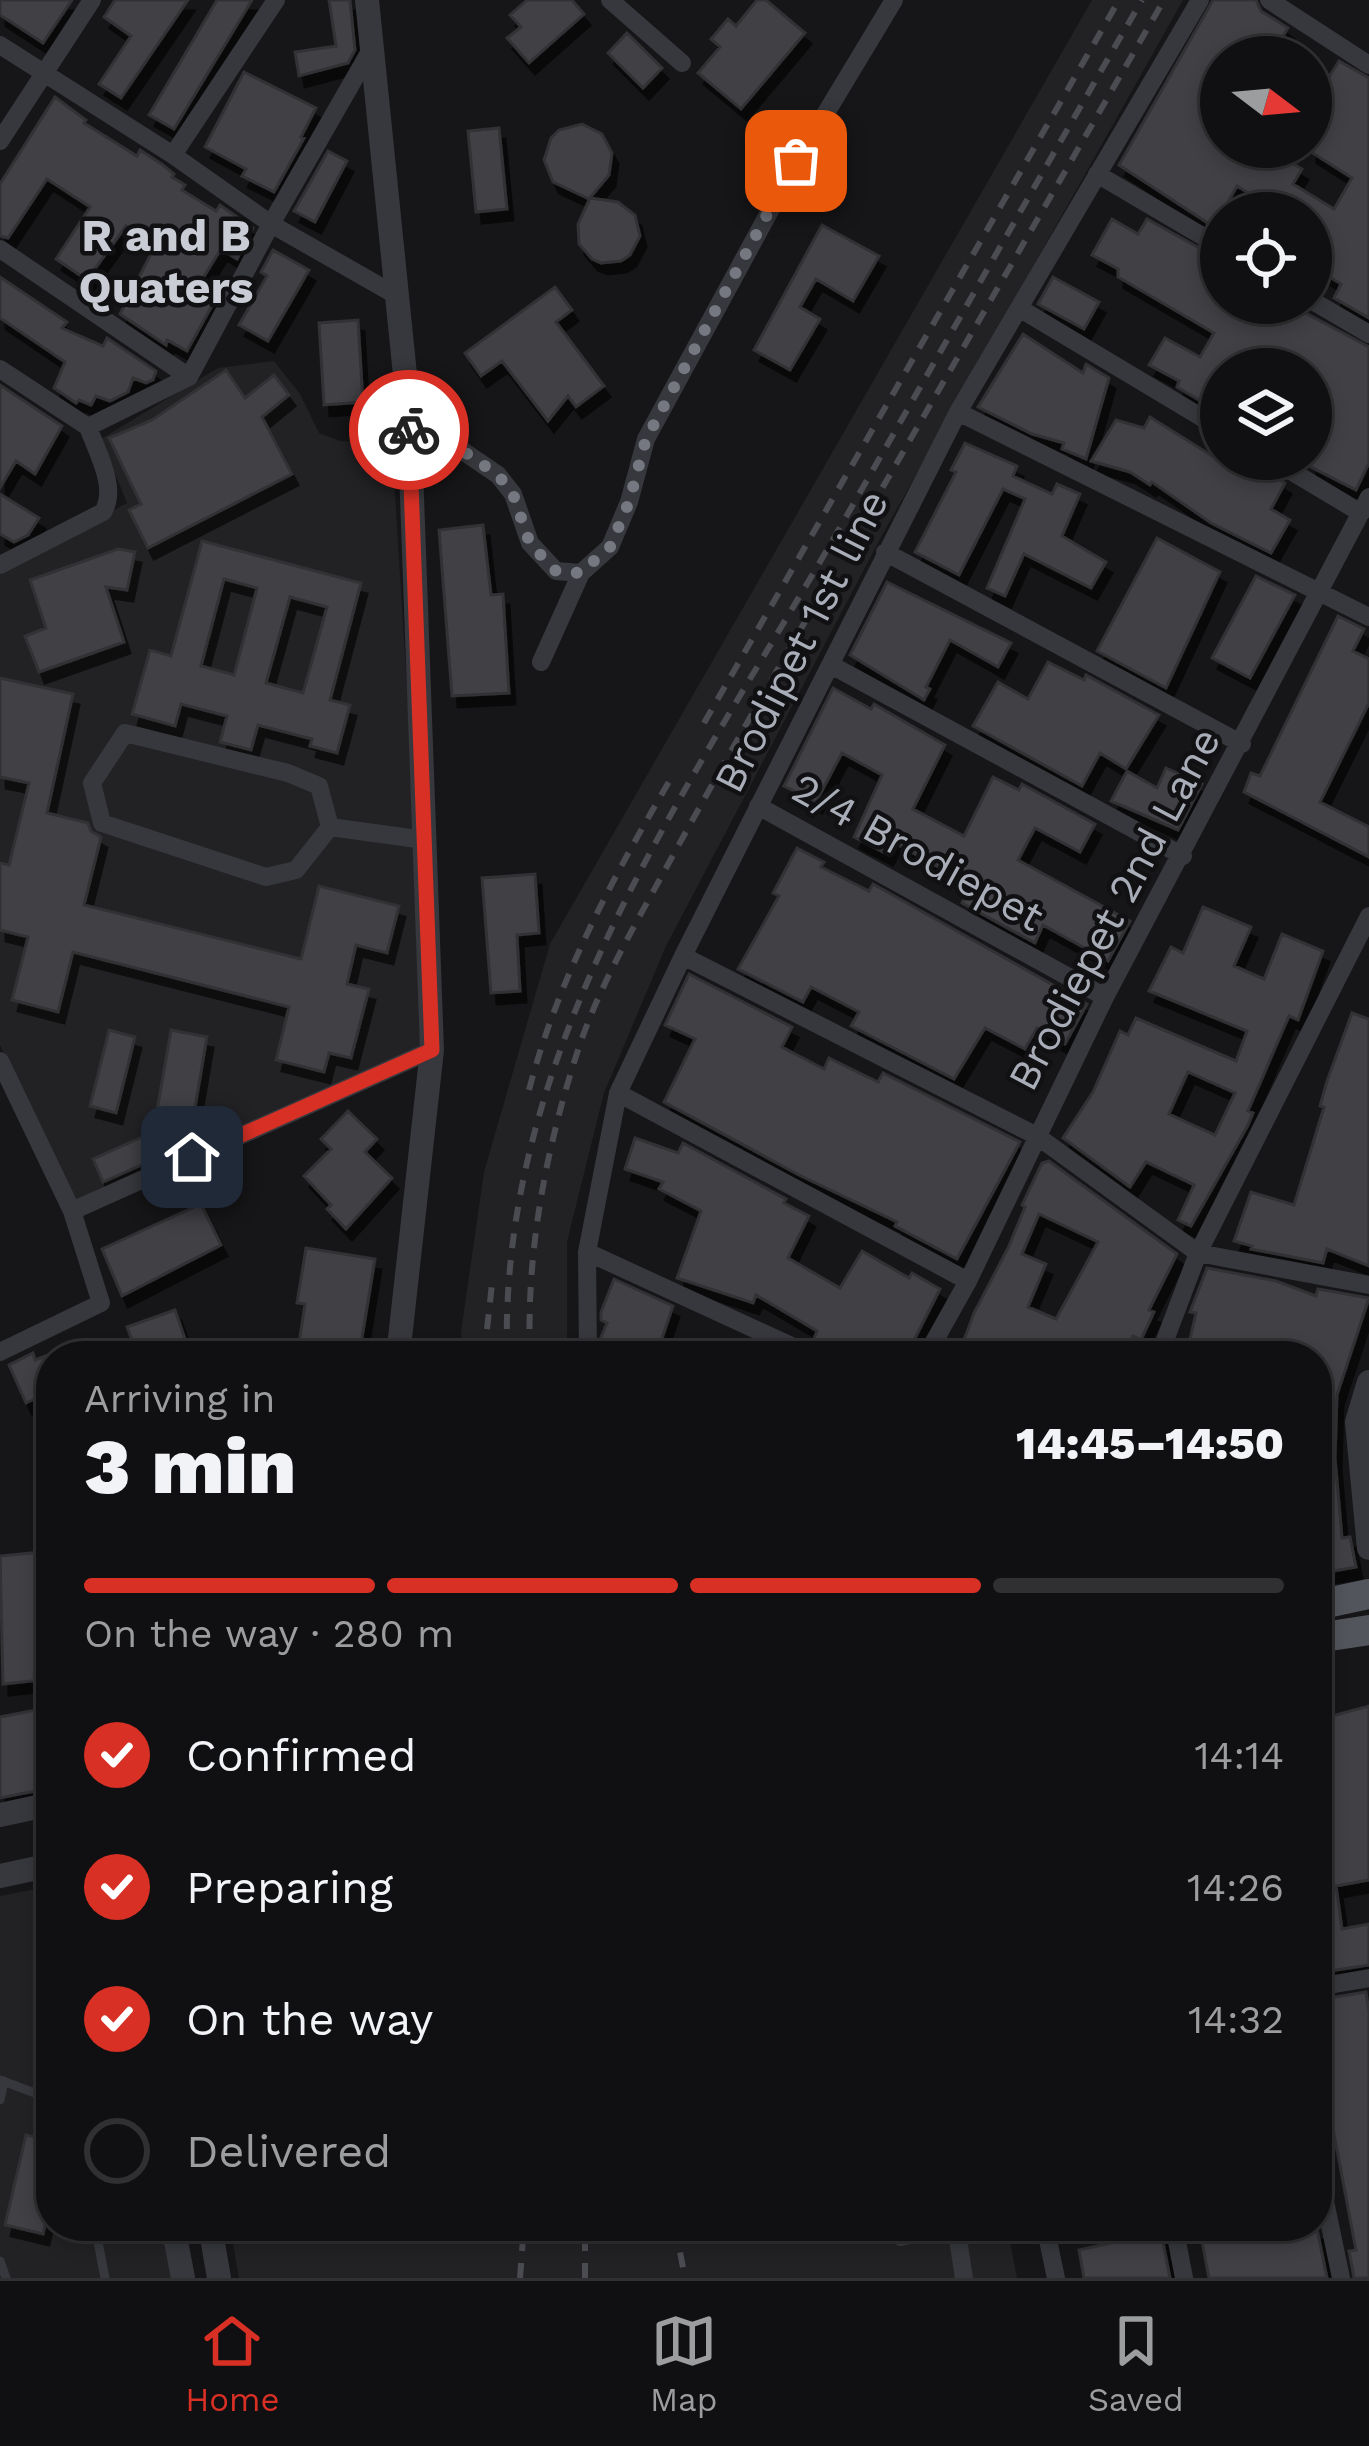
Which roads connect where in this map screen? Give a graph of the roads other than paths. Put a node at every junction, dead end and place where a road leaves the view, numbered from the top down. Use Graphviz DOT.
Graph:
graph roads {
  1 [pos="92,0"];
  2 [pos="276,0"];
  3 [pos="367,0"];
  4 [pos="610,0"];
  5 [pos="894,0"];
  6 [pos="1200,0"];
  7 [pos="1269,0"];
  8 [pos="0,45"];
  9 [pos="373,46"];
  10 [pos="682,63"];
  11 [pos="1369,65"];
  12 [pos="44,74"];
  13 [pos="0,141"];
  14 [pos="173,155"];
  15 [pos="1097,175"];
  16 [pos="271,224"];
  17 [pos="1200,235"];
  18 [pos="0,250"];
  19 [pos="400,297"];
  20 [pos="1019,308"];
  21 [pos="1332,312"];
  22 [pos="1369,334"];
  23 [pos="0,369"];
  24 [pos="188,377"];
  25 [pos="958,412"];
  26 [pos="409,414"];
  27 [pos="1200,416"];
  28 [pos="88,427"];
  29 [pos="1314,480"];
  30 [pos="1365,505"];
  31 [pos="885,552"];
  32 [pos="6,556"];
  33 [pos="580,573"];
  34 [pos="1320,592"];
  35 [pos="1369,617"];
  36 [pos="541,662"];
  37 [pos="831,665"];
  38 [pos="1241,745"];
  39 [pos="758,806"];
  40 [pos="330,827"];
  41 [pos="424,840"];
  42 [pos="1183,856"];
  43 [pos="1366,929"];
  44 [pos="683,956"];
  45 [pos="1105,997"];
  46 [pos="432,1050"];
  47 [pos="0,1061"];
  48 [pos="618,1093"];
  49 [pos="1037,1136"];
  50 [pos="72,1211"];
  51 [pos="587,1252"];
  52 [pos="1198,1253"];
  53 [pos="968,1281"];
  54 [pos="1369,1286"];
  55 [pos="400,1341"];
  56 [pos="589,1341"];
  57 [pos="780,1341"];
  58 [pos="934,1341"];
  59 [pos="1165,1341"];
  60 [pos="0,1352"];
  61 [pos="1369,1382"];
  62 [pos="1369,1548"];
  63 [pos="1369,1594"];
  64 [pos="1332,1602"];
  65 [pos="1369,1632"];
  66 [pos="1332,1636"];
  67 [pos="36,1807"];
  68 [pos="0,1815"];
  69 [pos="36,1868"];
  70 [pos="0,1876"];
  71 [pos="1369,1978"];
  72 [pos="1332,1984"];
  73 [pos="2,2081"];
  74 [pos="36,2093"];
  75 [pos="0,2100"];
  76 [pos="1332,2235"];
  77 [pos="98,2241"];
  78 [pos="176,2241"];
  79 [pos="218,2241"];
  80 [pos="957,2241"];
  81 [pos="1048,2241"];
  82 [pos="1177,2241"];
  83 [pos="0,2261"];
  84 [pos="6,2278"];
  85 [pos="105,2278"];
  86 [pos="183,2278"];
  87 [pos="219,2278"];
  88 [pos="964,2278"];
  89 [pos="1056,2278"];
  90 [pos="1184,2278"];
  91 [pos="1341,2278"];
  1 -- 12 [label="street"];
  2 -- 14 [label="street"];
  3 -- 9 [label="street"];
  4 -- 10 [label="street"];
  5 -- 33 [label="street"];
  6 -- 15 [label="street, Brodipet 1st line"];
  7 -- 11 [label="street"];
  8 -- 12 [label="street"];
  9 -- 16 [label="street"];
  9 -- 19 [label="street"];
  12 -- 13 [label="street"];
  12 -- 14 [label="street"];
  14 -- 16 [label="street"];
  15 -- 17 [label="street"];
  15 -- 20 [label="street, Brodipet 1st line"];
  16 -- 19 [label="street"];
  16 -- 24 [label="street"];
  18 -- 24 [label="street"];
  19 -- 26 [label="street"];
  20 -- 25 [label="street, Brodipet 1st line"];
  20 -- 27 [label="street"];
  21 -- 22 [label="street"];
  23 -- 28 [label="street"];
  24 -- 28 [label="street"];
  25 -- 31 [label="street, Brodipet 1st line"];
  25 -- 34 [label="street"];
  26 -- 33 [label="street"];
  26 -- 41 [label="street"];
  28 -- 32 [label="street"];
  29 -- 30 [label="street"];
  30 -- 34 [label="street, Brodiepet 2nd Lane"];
  31 -- 37 [label="street, Brodipet 1st line"];
  31 -- 38 [label="street"];
  33 -- 36 [label="street"];
  34 -- 35 [label="street"];
  34 -- 38 [label="street, Brodiepet 2nd Lane"];
  37 -- 39 [label="street, Brodipet 1st line"];
  37 -- 42 [label="street"];
  38 -- 42 [label="street, Brodiepet 2nd Lane"];
  39 -- 44 [label="street, Brodipet 1st line"];
  39 -- 45 [label="street, 2/4 Brodiepet"];
  40 -- 40 [label="street"];
  40 -- 41 [label="street"];
  41 -- 46 [label="street"];
  42 -- 45 [label="street, Brodiepet 2nd Lane"];
  43 -- 52 [label="street"];
  44 -- 48 [label="street, Brodipet 1st line"];
  44 -- 49 [label="street"];
  45 -- 49 [label="street, Brodiepet 2nd Lane"];
  46 -- 50 [label="street"];
  46 -- 55 [label="street"];
  47 -- 50 [label="street"];
  48 -- 51 [label="street, Brodipet 1st line"];
  48 -- 53 [label="street"];
  49 -- 52 [label="street"];
  49 -- 53 [label="street, Brodiepet 2nd Lane"];
  50 -- 60 [label="street"];
  51 -- 56 [label="street, Brodipet 1st line"];
  51 -- 57 [label="street"];
  52 -- 54 [label="street"];
  52 -- 59 [label="street"];
  53 -- 58 [label="street, Brodiepet 2nd Lane"];
  61 -- 62 [label="street"];
  63 -- 64 [label="main road"];
  65 -- 66 [label="main road"];
  67 -- 68 [label="street"];
  69 -- 70 [label="street"];
  71 -- 72 [label="street"];
  73 -- 74 [label="lane"];
  73 -- 75 [label="lane"];
  76 -- 91 [label="street"];
  77 -- 85 [label="lane"];
  78 -- 86 [label="street"];
  79 -- 87 [label="street"];
  80 -- 88 [label="street"];
  81 -- 89 [label="street"];
  82 -- 90 [label="street"];
  83 -- 84 [label="lane"];
}
